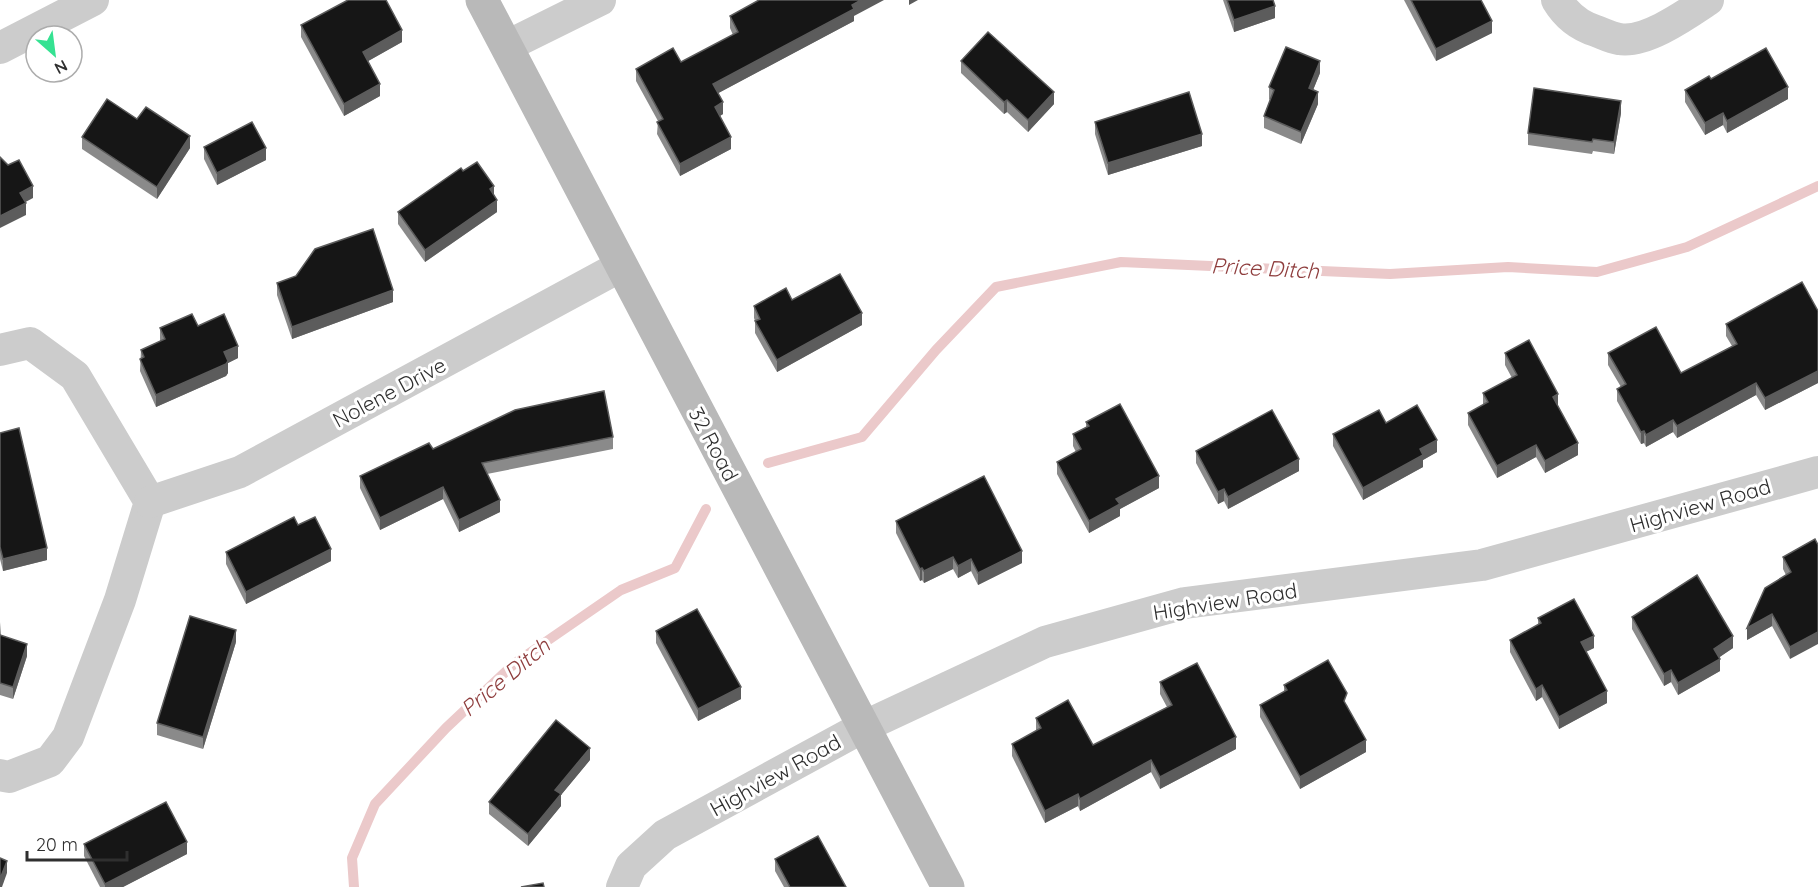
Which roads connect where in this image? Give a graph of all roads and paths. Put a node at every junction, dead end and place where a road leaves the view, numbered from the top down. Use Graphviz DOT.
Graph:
graph roads {
  1 [pos="93,0"];
  2 [pos="482,0"];
  3 [pos="600,0"];
  4 [pos="1557,0"];
  5 [pos="1708,0"];
  6 [pos="4,37"];
  7 [pos="507,46"];
  8 [pos="621,266"];
  9 [pos="0,350"];
  10 [pos="1818,472"];
  11 [pos="150,502"];
  12 [pos="863,727"];
  13 [pos="0,776"];
  14 [pos="622,887"];
  15 [pos="948,887"];
  1 -- 6 [label="street"];
  2 -- 7 [label="street, 32 Road"];
  3 -- 7 [label="street"];
  4 -- 5 [label="street"];
  7 -- 8 [label="street, 32 Road"];
  8 -- 11 [label="street, Nolene Drive"];
  8 -- 12 [label="street, 32 Road"];
  9 -- 11 [label="street"];
  10 -- 12 [label="street, Highview Road"];
  11 -- 13 [label="street"];
  12 -- 14 [label="street, Highview Road"];
  12 -- 15 [label="street, 32 Road"];
}
